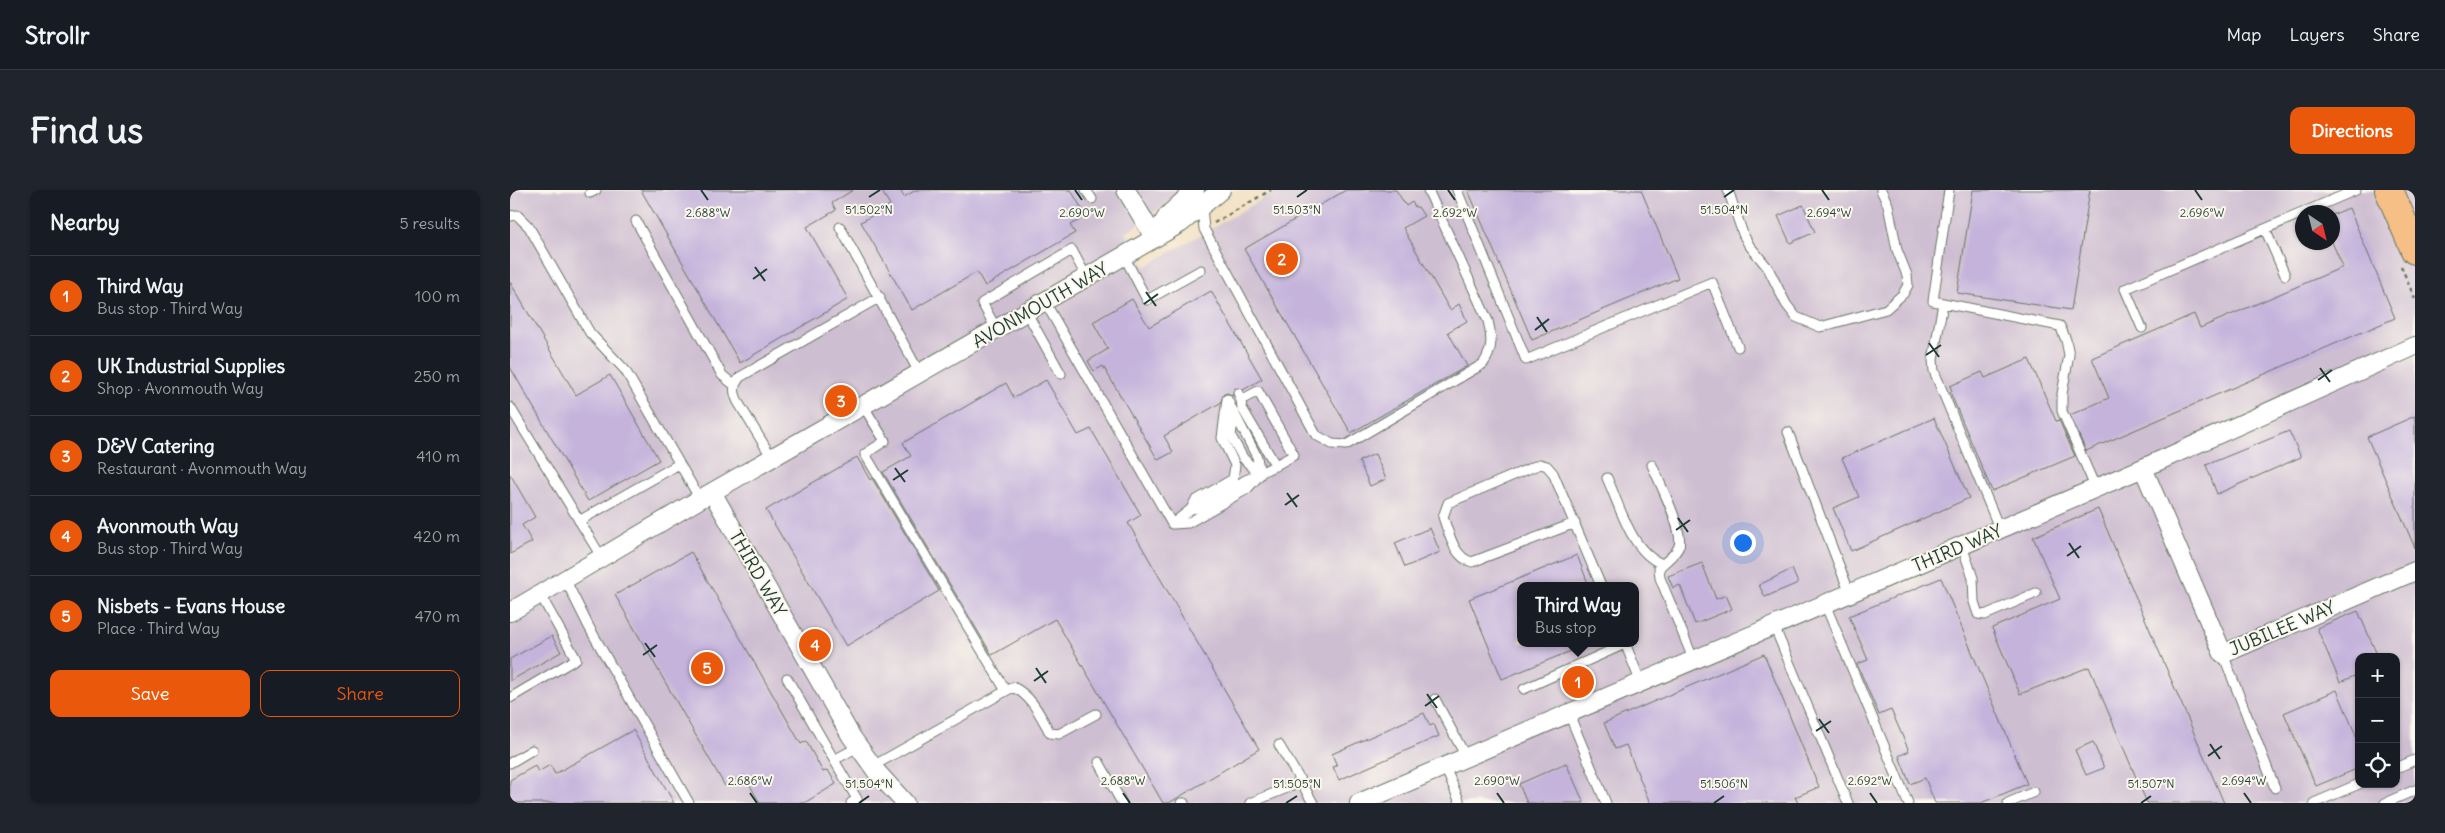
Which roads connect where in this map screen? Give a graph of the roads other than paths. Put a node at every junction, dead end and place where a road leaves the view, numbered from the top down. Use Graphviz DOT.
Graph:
graph roads {
  1 [pos="1086,190"];
  2 [pos="1126,190"];
  3 [pos="1195,190"];
  4 [pos="1221,190"];
  5 [pos="1428,190"];
  6 [pos="1457,190"];
  7 [pos="1728,190"];
  8 [pos="1881,190"];
  9 [pos="1949,190"];
  10 [pos="2356,190"];
  11 [pos="2388,190"];
  12 [pos="1092,199"];
  13 [pos="2321,205"];
  14 [pos="1202,207"];
  15 [pos="510,216"];
  16 [pos="2295,216"];
  17 [pos="636,220"];
  18 [pos="840,226"];
  19 [pos="2265,229"];
  20 [pos="1154,237"];
  21 [pos="2415,250"];
  22 [pos="1124,256"];
  23 [pos="1201,270"];
  24 [pos="2285,275"];
  25 [pos="1087,278"];
  26 [pos="880,297"];
  27 [pos="1045,302"];
  28 [pos="1943,303"];
  29 [pos="1027,313"];
  30 [pos="2142,328"];
  31 [pos="997,330"];
  32 [pos="2415,346"];
  33 [pos="1738,347"];
  34 [pos="920,374"];
  35 [pos="1061,374"];
  36 [pos="734,385"];
  37 [pos="510,407"];
  38 [pos="864,407"];
  39 [pos="1788,432"];
  40 [pos="772,458"];
  41 [pos="679,464"];
  42 [pos="1652,465"];
  43 [pos="1276,466"];
  44 [pos="2143,468"];
  45 [pos="1260,475"];
  46 [pos="1607,478"];
  47 [pos="2096,489"];
  48 [pos="706,496"];
  49 [pos="1191,509"];
  50 [pos="580,521"];
  51 [pos="1575,523"];
  52 [pos="1172,524"];
  53 [pos="2000,530"];
  54 [pos="1962,546"];
  55 [pos="602,558"];
  56 [pos="1662,564"];
  57 [pos="2414,573"];
  58 [pos="565,579"];
  59 [pos="1599,582"];
  60 [pos="2036,593"];
  61 [pos="540,594"];
  62 [pos="1850,594"];
  63 [pos="1825,604"];
  64 [pos="510,612"];
  65 [pos="1774,626"];
  66 [pos="1616,647"];
  67 [pos="1627,647"];
  68 [pos="2223,654"];
  69 [pos="1694,661"];
  70 [pos="787,678"];
  71 [pos="1641,683"];
  72 [pos="1524,689"];
  73 [pos="1006,691"];
  74 [pos="510,698"];
  75 [pos="1435,700"];
  76 [pos="1096,714"];
  77 [pos="1569,714"];
  78 [pos="1279,745"];
  79 [pos="858,747"];
  80 [pos="532,750"];
  81 [pos="1466,757"];
  82 [pos="834,760"];
  83 [pos="2415,760"];
  84 [pos="1099,762"];
  85 [pos="510,763"];
  86 [pos="872,766"];
  87 [pos="2400,766"];
  88 [pos="1445,767"];
  89 [pos="1300,780"];
  90 [pos="2355,786"];
  91 [pos="2275,788"];
  92 [pos="2415,790"];
  93 [pos="2034,792"];
  94 [pos="689,803"];
  95 [pos="851,803"];
  96 [pos="905,803"];
  97 [pos="1122,803"];
  98 [pos="1180,803"];
  99 [pos="1184,803"];
  100 [pos="1250,803"];
  101 [pos="1313,803"];
  102 [pos="1359,803"];
  103 [pos="1458,803"];
  104 [pos="1606,803"];
  105 [pos="1848,803"];
  106 [pos="1908,803"];
  107 [pos="2008,803"];
  108 [pos="2314,803"];
  109 [pos="2385,803"];
  1 -- 12 [label="lane"];
  2 -- 20 [label="street"];
  3 -- 20 [label="street, AVONMOUTH WAY"];
  4 -- 14 [label="street, AVONMOUTH WAY"];
  5 -- 14 [label="lane"];
  6 -- 33 [label="lane"];
  7 -- 8 [label="lane"];
  9 -- 28 [label="lane"];
  10 -- 13 [label="lane"];
  11 -- 21 [label="highway"];
  14 -- 20 [label="street, AVONMOUTH WAY"];
  15 -- 41 [label="lane"];
  16 -- 19 [label="lane"];
  17 -- 36 [label="lane"];
  18 -- 26 [label="lane"];
  19 -- 24 [label="lane"];
  19 -- 30 [label="lane"];
  20 -- 22 [label="street, AVONMOUTH WAY"];
  22 -- 23 [label="lane"];
  22 -- 25 [label="street, AVONMOUTH WAY"];
  25 -- 27 [label="street, AVONMOUTH WAY"];
  25 -- 31 [label="lane"];
  26 -- 34 [label="lane"];
  26 -- 36 [label="lane"];
  27 -- 29 [label="street, AVONMOUTH WAY"];
  27 -- 52 [label="lane"];
  28 -- 47 [label="lane"];
  28 -- 53 [label="lane"];
  29 -- 31 [label="street, AVONMOUTH WAY"];
  29 -- 35 [label="lane"];
  31 -- 34 [label="street, AVONMOUTH WAY"];
  32 -- 44 [label="street, THIRD WAY"];
  34 -- 38 [label="street, AVONMOUTH WAY"];
  36 -- 40 [label="lane"];
  37 -- 50 [label="lane"];
  38 -- 40 [label="street, AVONMOUTH WAY"];
  38 -- 73 [label="lane"];
  39 -- 62 [label="lane"];
  40 -- 48 [label="street, AVONMOUTH WAY"];
  41 -- 48 [label="lane"];
  41 -- 50 [label="lane"];
  42 -- 56 [label="lane"];
  43 -- 43 [label="lane"];
  43 -- 45 [label="lane"];
  44 -- 47 [label="street, THIRD WAY"];
  44 -- 68 [label="street, JUBILEE WAY"];
  45 -- 49 [label="lane"];
  45 -- 49 [label="lane"];
  45 -- 52 [label="lane"];
  46 -- 56 [label="lane"];
  47 -- 53 [label="street, THIRD WAY"];
  48 -- 55 [label="street, AVONMOUTH WAY"];
  48 -- 79 [label="street, THIRD WAY"];
  49 -- 52 [label="lane"];
  50 -- 55 [label="lane"];
  51 -- 51 [label="lane"];
  51 -- 59 [label="lane"];
  53 -- 54 [label="street, THIRD WAY"];
  54 -- 60 [label="lane"];
  54 -- 62 [label="street, THIRD WAY"];
  55 -- 58 [label="street, AVONMOUTH WAY"];
  56 -- 69 [label="lane"];
  57 -- 68 [label="street, JUBILEE WAY"];
  58 -- 61 [label="street, AVONMOUTH WAY"];
  58 -- 94 [label="lane"];
  61 -- 64 [label="street, AVONMOUTH WAY"];
  61 -- 74 [label="lane"];
  62 -- 63 [label="street, THIRD WAY"];
  63 -- 65 [label="street, THIRD WAY"];
  63 -- 106 [label="lane"];
  65 -- 69 [label="street, THIRD WAY"];
  65 -- 105 [label="lane"];
  66 -- 72 [label="lane"];
  67 -- 71 [label="lane"];
  68 -- 91 [label="lane"];
  69 -- 71 [label="street, THIRD WAY"];
  70 -- 82 [label="lane"];
  71 -- 77 [label="street, THIRD WAY"];
  73 -- 76 [label="lane"];
  73 -- 86 [label="lane"];
  75 -- 81 [label="lane"];
  77 -- 81 [label="street, THIRD WAY"];
  77 -- 104 [label="lane"];
  78 -- 89 [label="lane"];
  79 -- 82 [label="lane"];
  79 -- 86 [label="street, THIRD WAY"];
  80 -- 85 [label="lane"];
  81 -- 88 [label="street, THIRD WAY"];
  82 -- 95 [label="lane"];
  83 -- 87 [label="lane"];
  84 -- 97 [label="lane"];
  86 -- 96 [label="street, THIRD WAY"];
  88 -- 102 [label="street, THIRD WAY"];
  88 -- 103 [label="lane"];
  89 -- 100 [label="lane"];
  89 -- 101 [label="lane"];
  90 -- 108 [label="lane"];
  92 -- 109 [label="lane"];
  93 -- 107 [label="lane"];
  98 -- 99 [label="lane"];
}
